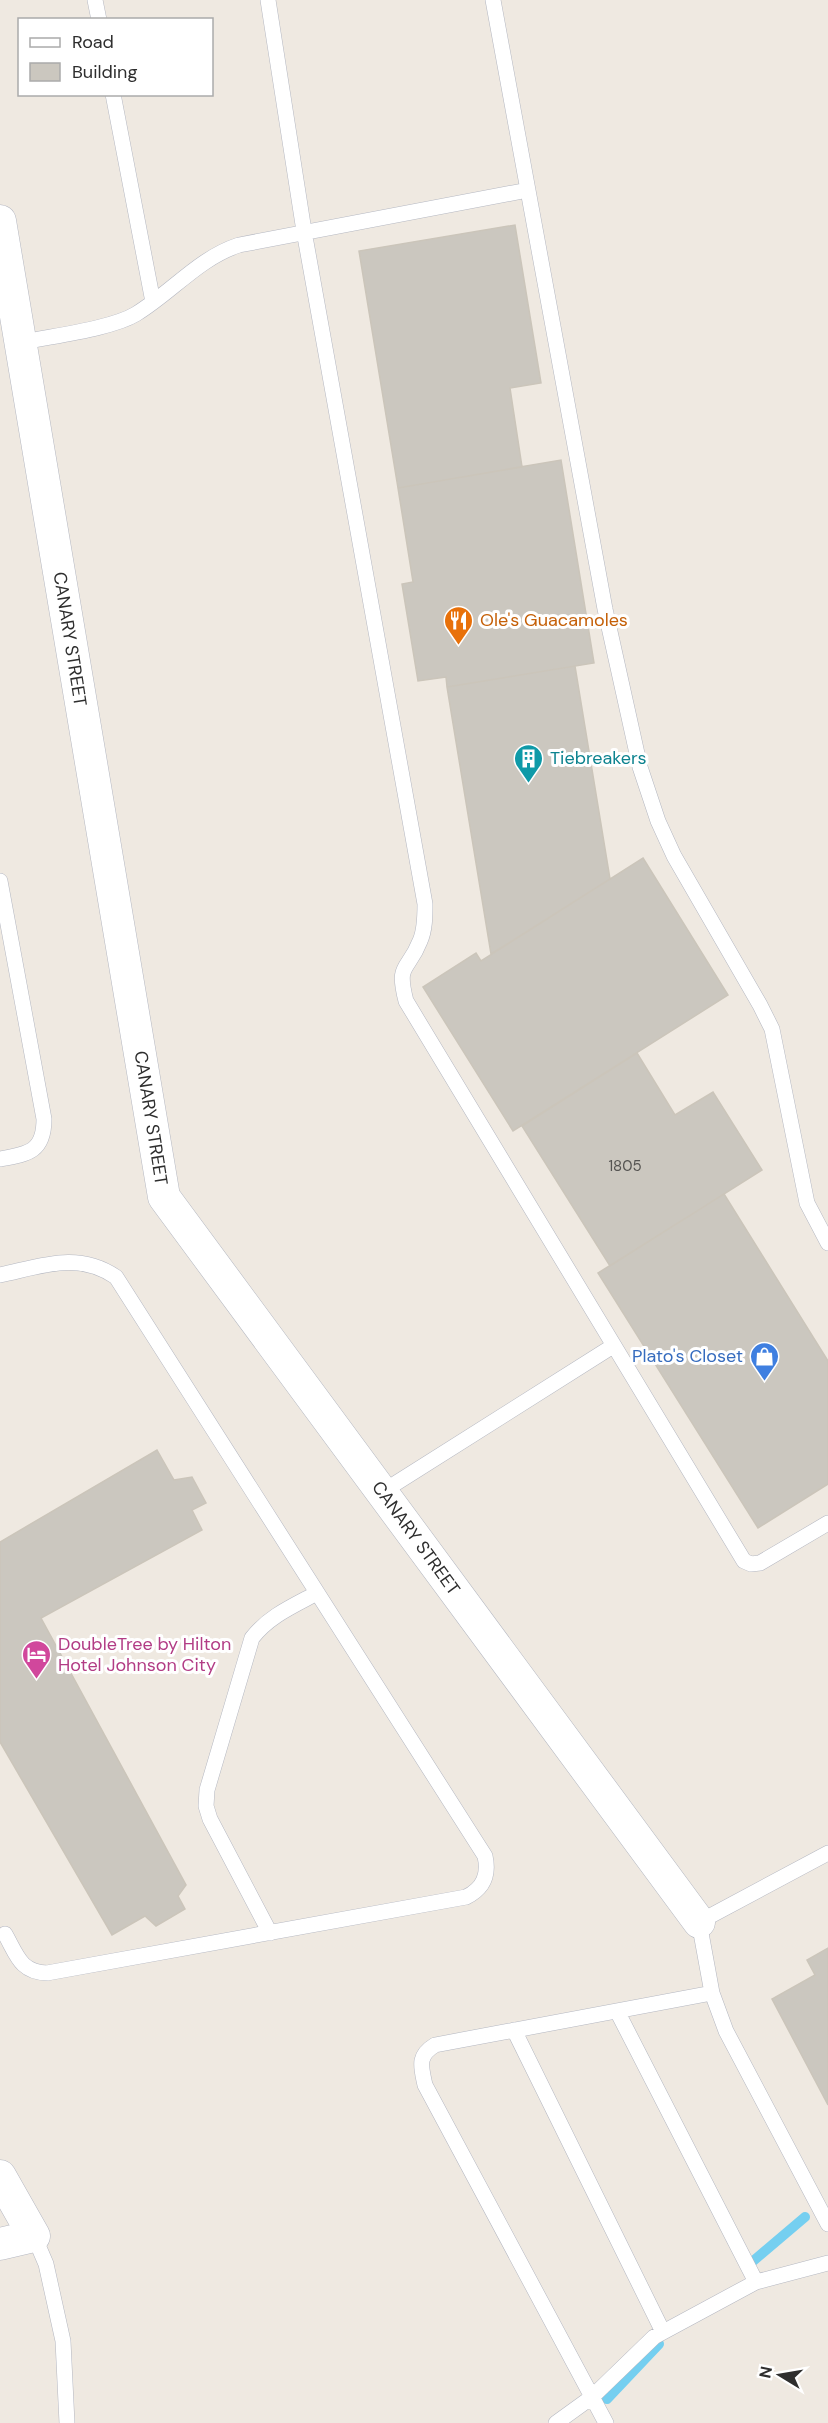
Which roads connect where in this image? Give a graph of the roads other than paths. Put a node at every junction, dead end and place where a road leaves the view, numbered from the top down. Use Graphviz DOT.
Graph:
graph roads {
  1 [pos="95,0"];
  2 [pos="268,0"];
  3 [pos="493,0"];
  4 [pos="99,18"];
  5 [pos="113,96"];
  6 [pos="528,190"];
  7 [pos="0,221"];
  8 [pos="304,231"];
  9 [pos="153,302"];
  10 [pos="10,344"];
  11 [pos="0,881"];
  12 [pos="0,1159"];
  13 [pos="828,1243"];
  14 [pos="0,1275"];
  15 [pos="613,1346"];
  16 [pos="382,1492"];
  17 [pos="828,1523"];
  18 [pos="317,1593"];
  19 [pos="828,1854"];
  20 [pos="699,1922"];
  21 [pos="2,1932"];
  22 [pos="270,1933"];
  23 [pos="712,1993"];
  24 [pos="617,2011"];
  25 [pos="514,2030"];
  26 [pos="0,2176"];
  27 [pos="828,2224"];
  28 [pos="34,2236"];
  29 [pos="0,2244"];
  30 [pos="828,2264"];
  31 [pos="756,2282"];
  32 [pos="663,2332"];
  33 [pos="592,2397"];
  34 [pos="67,2423"];
  35 [pos="556,2423"];
  36 [pos="606,2423"];
  1 -- 4 [label="lane"];
  2 -- 8 [label="lane"];
  3 -- 6 [label="lane"];
  5 -- 9 [label="lane"];
  6 -- 8 [label="lane"];
  6 -- 13 [label="lane"];
  7 -- 10 [label="street, CANARY STREET"];
  8 -- 9 [label="lane"];
  8 -- 15 [label="lane"];
  9 -- 10 [label="lane"];
  10 -- 16 [label="street, CANARY STREET"];
  11 -- 12 [label="lane"];
  14 -- 18 [label="lane"];
  15 -- 16 [label="lane"];
  15 -- 17 [label="lane"];
  16 -- 20 [label="street, CANARY STREET"];
  18 -- 22 [label="lane"];
  18 -- 22 [label="lane"];
  19 -- 20 [label="lane"];
  20 -- 23 [label="lane"];
  21 -- 22 [label="lane"];
  23 -- 24 [label="lane"];
  23 -- 27 [label="lane"];
  24 -- 25 [label="lane"];
  24 -- 31 [label="lane"];
  25 -- 32 [label="lane"];
  25 -- 33 [label="lane"];
  26 -- 28 [label="street"];
  28 -- 29 [label="street"];
  28 -- 34 [label="lane"];
  30 -- 31 [label="lane"];
  31 -- 32 [label="lane"];
  32 -- 33 [label="lane"];
  33 -- 35 [label="lane"];
  33 -- 36 [label="lane"];
}
